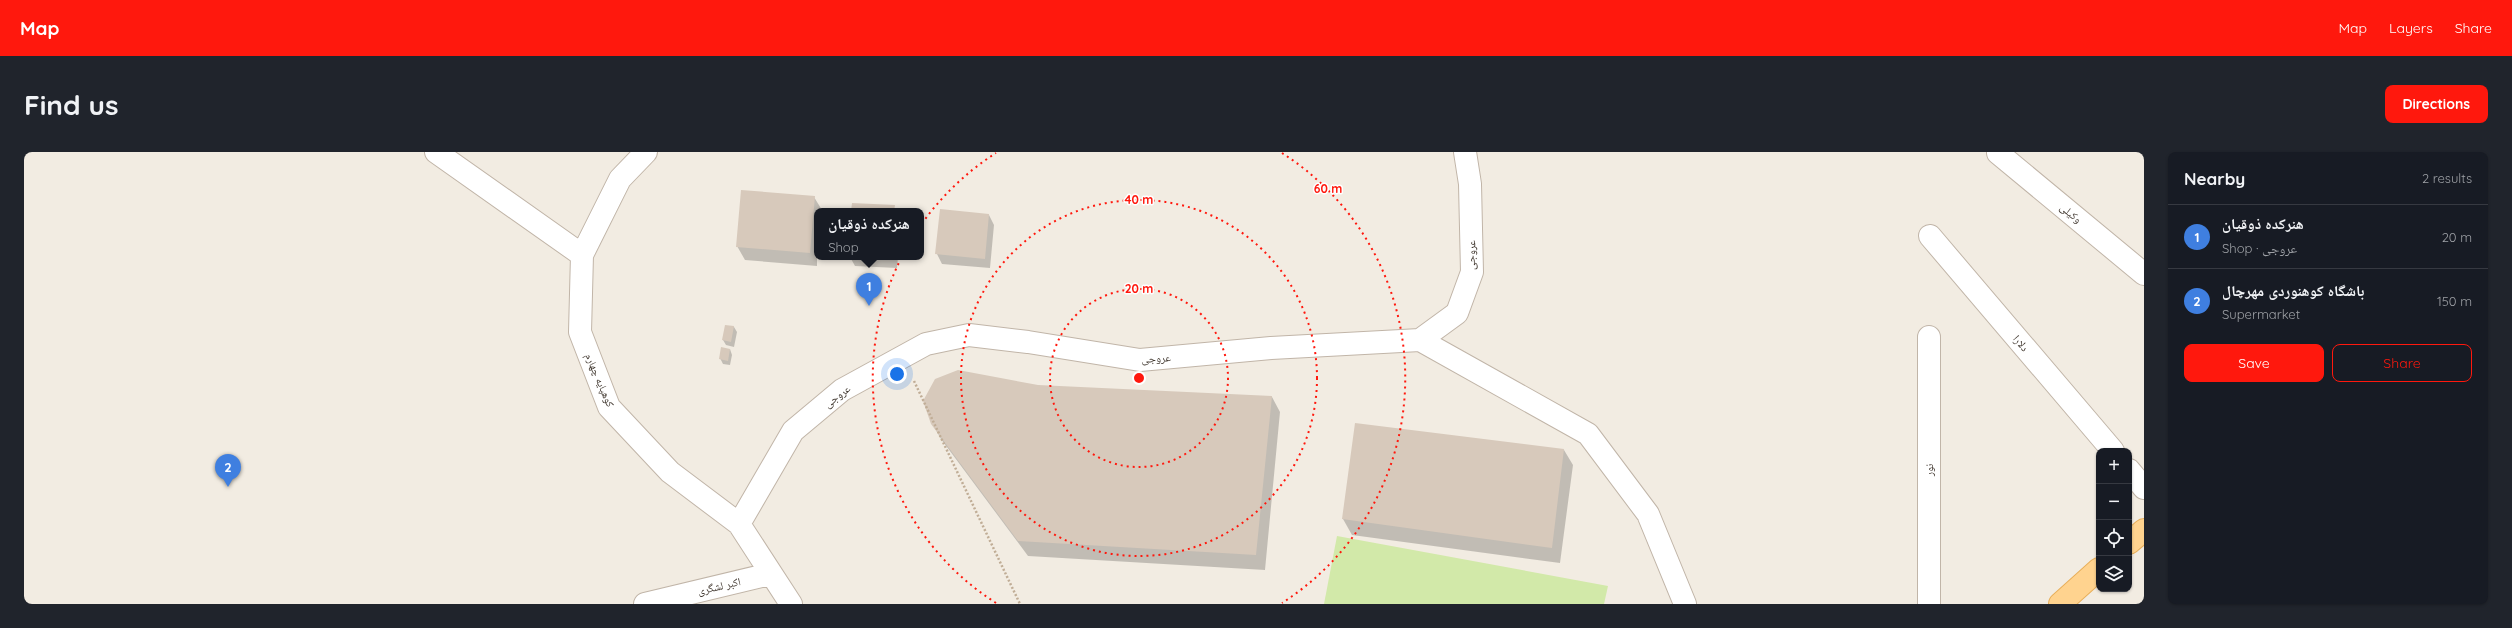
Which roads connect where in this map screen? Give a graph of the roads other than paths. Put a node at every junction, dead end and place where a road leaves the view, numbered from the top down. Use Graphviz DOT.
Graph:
graph roads {
  1 [pos="436,152"];
  2 [pos="646,152"];
  3 [pos="1466,152"];
  4 [pos="1998,153"];
  5 [pos="1930,236"];
  6 [pos="582,255"];
  7 [pos="2144,274"];
  8 [pos="1929,337"];
  9 [pos="1420,340"];
  10 [pos="2110,448"];
  11 [pos="2132,474"];
  12 [pos="2144,488"];
  13 [pos="739,524"];
  14 [pos="2144,530"];
  15 [pos="2132,540"];
  16 [pos="2096,573"];
  17 [pos="770,574"];
  18 [pos="2069,601"];
  19 [pos="645,604"];
  20 [pos="791,604"];
  21 [pos="1685,604"];
  22 [pos="1929,604"];
  1 -- 6 [label="street"];
  2 -- 6 [label="street, کوهپایه چهارم"];
  3 -- 9 [label="street, عروجی"];
  4 -- 7 [label="street, وکیلی"];
  5 -- 10 [label="street, دلارا"];
  6 -- 13 [label="street, کوهپایه چهارم"];
  8 -- 22 [label="street, نور"];
  9 -- 13 [label="street, عروجی"];
  9 -- 21 [label="street"];
  11 -- 12 [label="street"];
  13 -- 17 [label="street, کوهپایه چهارم"];
  14 -- 15 [label="main road"];
  16 -- 18 [label="main road"];
  17 -- 19 [label="street, اکبر لشگری"];
  17 -- 20 [label="street, کوهپایه چهارم"];
}
